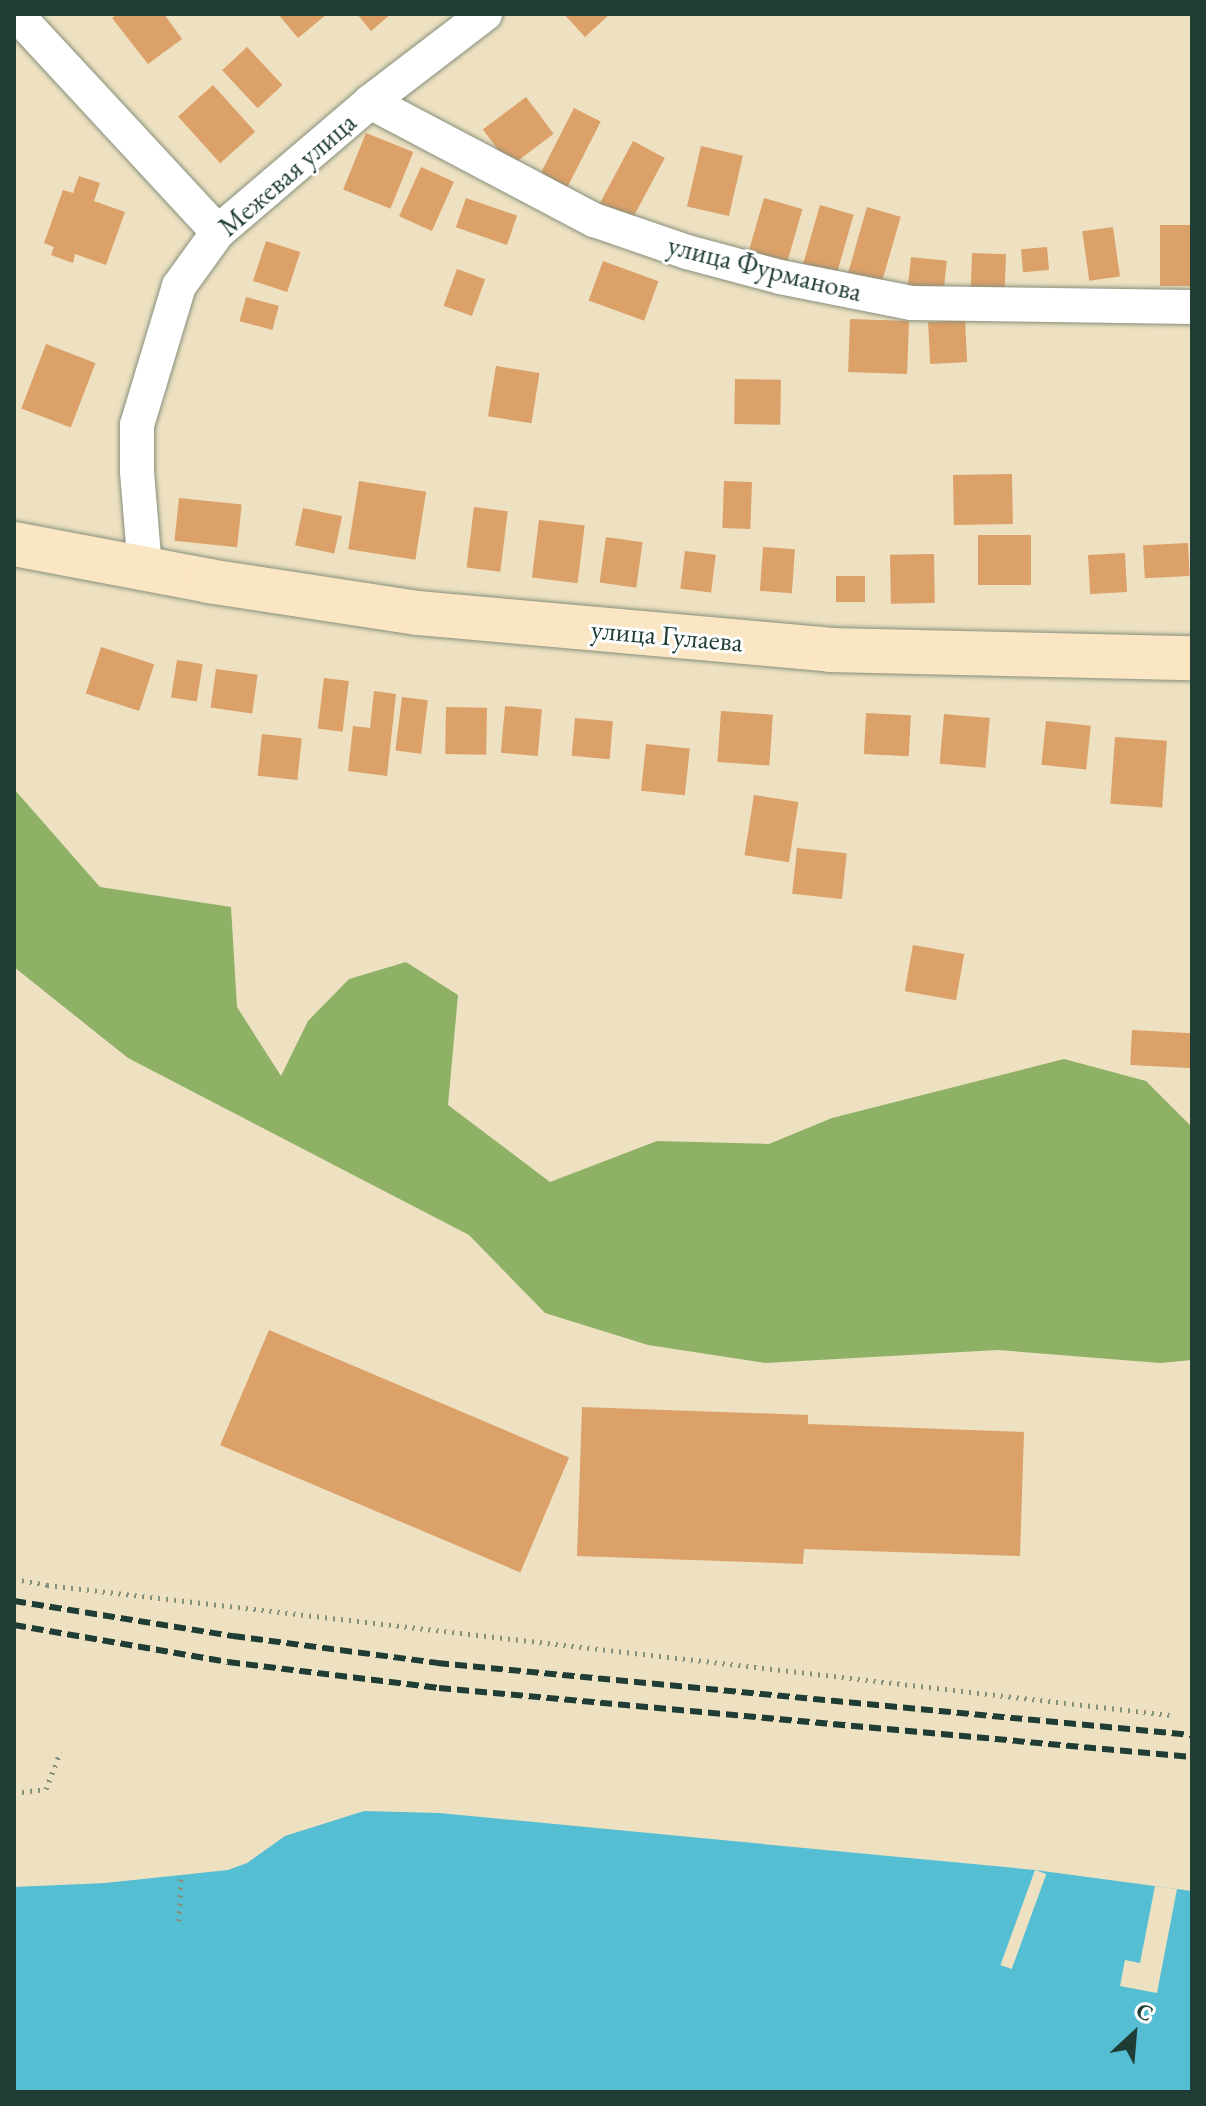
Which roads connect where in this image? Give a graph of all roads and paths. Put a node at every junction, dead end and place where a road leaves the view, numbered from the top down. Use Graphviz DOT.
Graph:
graph roads {
  1 [pos="16,14"];
  2 [pos="485,14"];
  3 [pos="370,102"];
  4 [pos="218,232"];
  5 [pos="1192,307"];
  6 [pos="14,544"];
  7 [pos="145,569"];
  8 [pos="1192,658"];
  9 [pos="14,1579"];
  10 [pos="1169,1715"];
  11 [pos="60,1752"];
  12 [pos="14,1793"];
  13 [pos="181,1875"];
  14 [pos="179,1921"];
  1 -- 4 [label="street"];
  2 -- 3 [label="street, Межевая улица"];
  3 -- 4 [label="street, Межевая улица"];
  3 -- 5 [label="street, улица Фурманова"];
  4 -- 7 [label="street, Межевая улица"];
  6 -- 7 [label="main road, улица Гулаева"];
  7 -- 8 [label="main road, улица Гулаева"];
  9 -- 10 [label="path"];
  11 -- 12 [label="path"];
  13 -- 14 [label="path"];
}
